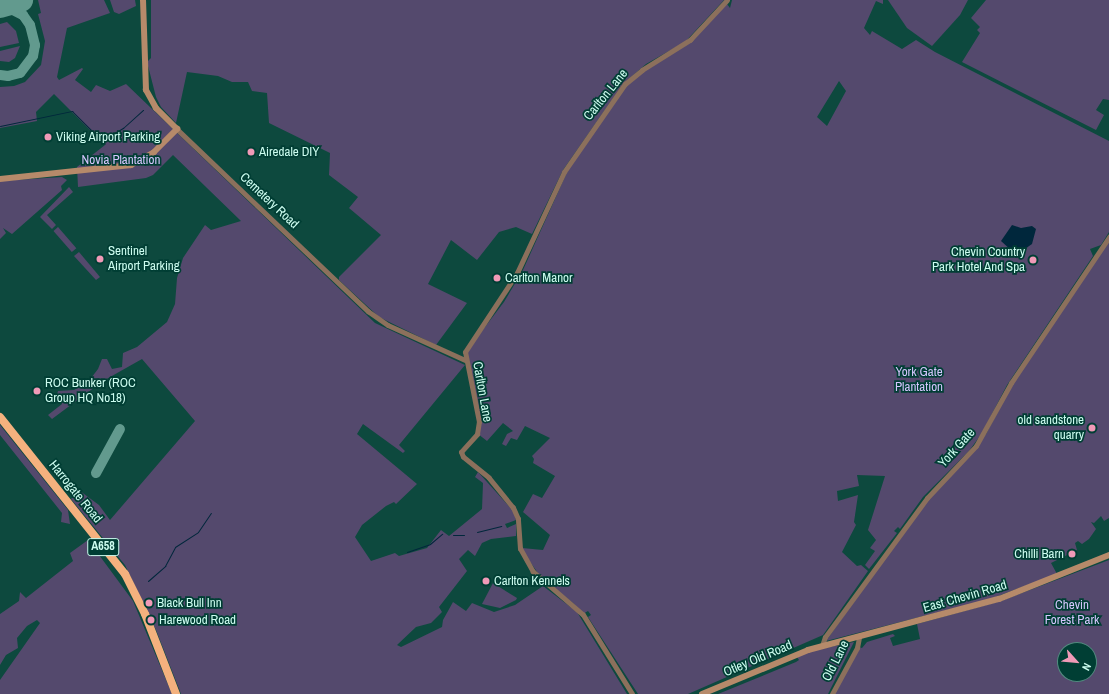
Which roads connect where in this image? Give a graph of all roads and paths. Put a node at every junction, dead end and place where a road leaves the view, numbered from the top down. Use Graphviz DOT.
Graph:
graph roads {
  1 [pos="143,0"];
  2 [pos="727,0"];
  3 [pos="177,129"];
  4 [pos="0,179"];
  5 [pos="1109,237"];
  6 [pos="465,360"];
  7 [pos="0,418"];
  8 [pos="1109,555"];
  9 [pos="859,638"];
  10 [pos="822,646"];
  11 [pos="176,694"];
  12 [pos="632,694"];
  13 [pos="702,694"];
  14 [pos="832,694"];
  1 -- 3 [label="street, Cemetery Road"];
  2 -- 6 [label="street, Carlton Lane"];
  3 -- 4 [label="street"];
  3 -- 6 [label="street, Cemetery Road"];
  5 -- 10 [label="street, York Gate"];
  6 -- 12 [label="street, Carlton Lane"];
  7 -- 11 [label="highway, Harrogate Road / A658"];
  8 -- 9 [label="street, East Chevin Road"];
  9 -- 10 [label="street, East Chevin Road"];
  9 -- 14 [label="street, Old Lane"];
  10 -- 13 [label="street, Otley Old Road"];
}
